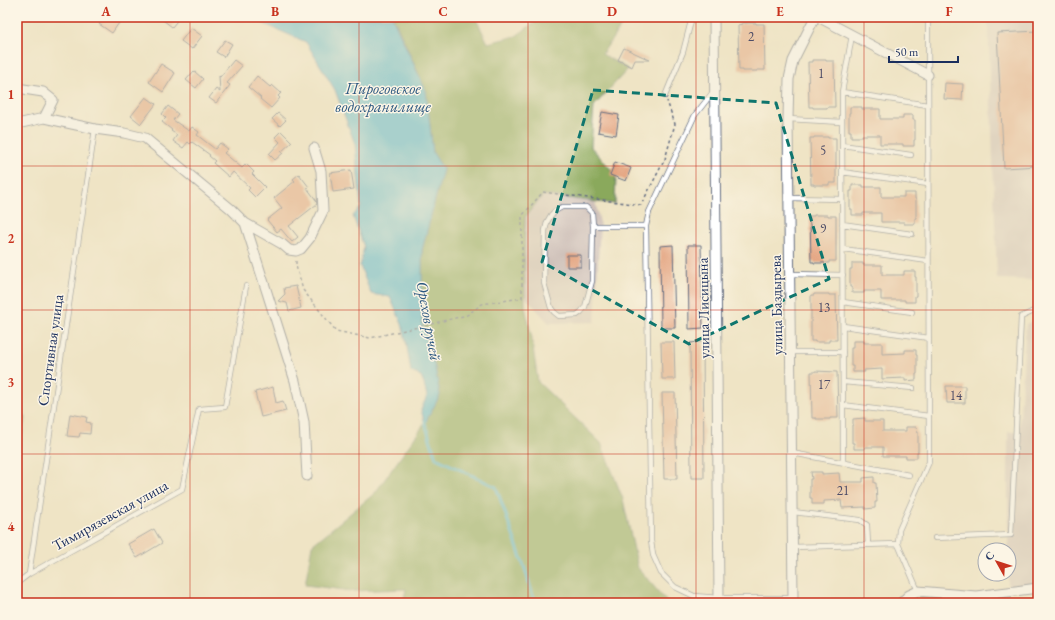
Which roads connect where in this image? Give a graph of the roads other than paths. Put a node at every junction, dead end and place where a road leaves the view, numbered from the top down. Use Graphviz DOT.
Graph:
graph roads {
  1 [pos="694,17"];
  2 [pos="714,17"];
  3 [pos="816,17"];
  4 [pos="928,17"];
  5 [pos="852,35"];
  6 [pos="928,75"];
  7 [pos="17,88"];
  8 [pos="714,91"];
  9 [pos="842,92"];
  10 [pos="665,96"];
  11 [pos="928,105"];
  12 [pos="44,118"];
  13 [pos="788,119"];
  14 [pos="842,122"];
  15 [pos="17,124"];
  16 [pos="95,129"];
  17 [pos="842,145"];
  18 [pos="314,148"];
  19 [pos="911,155"];
  20 [pos="842,172"];
  21 [pos="928,184"];
  22 [pos="789,198"];
  23 [pos="842,199"];
  24 [pos="245,223"];
  25 [pos="842,224"];
  26 [pos="593,226"];
  27 [pos="646,226"];
  28 [pos="912,234"];
  29 [pos="842,249"];
  30 [pos="928,261"];
  31 [pos="790,274"];
  32 [pos="843,275"];
  33 [pos="246,286"];
  34 [pos="843,302"];
  35 [pos="1038,309"];
  36 [pos="912,312"];
  37 [pos="843,326"];
  38 [pos="929,338"];
  39 [pos="791,352"];
  40 [pos="843,352"];
  41 [pos="843,382"];
  42 [pos="913,388"];
  43 [pos="843,405"];
  44 [pos="929,416"];
  45 [pos="792,453"];
  46 [pos="844,462"];
  47 [pos="909,474"];
  48 [pos="307,476"];
  49 [pos="792,512"];
  50 [pos="935,538"];
  51 [pos="898,544"];
  52 [pos="868,545"];
  53 [pos="793,546"];
  54 [pos="29,574"];
  55 [pos="17,583"];
  56 [pos="1038,588"];
  57 [pos="918,592"];
  58 [pos="976,596"];
  59 [pos="719,598"];
  60 [pos="793,600"];
  61 [pos="901,603"];
  62 [pos="984,603"];
  1 -- 10 [label="lane"];
  2 -- 8 [label="street, улица Лисицына"];
  3 -- 5 [label="street"];
  3 -- 13 [label="street, улица Баздырева"];
  4 -- 6 [label="lane"];
  5 -- 6 [label="street"];
  5 -- 9 [label="lane"];
  6 -- 11 [label="lane"];
  7 -- 12 [label="street"];
  8 -- 27 [label="lane"];
  8 -- 59 [label="street, улица Лисицына"];
  9 -- 11 [label="lane"];
  9 -- 14 [label="lane"];
  11 -- 21 [label="lane"];
  12 -- 15 [label="street"];
  12 -- 16 [label="street"];
  13 -- 14 [label="lane"];
  13 -- 22 [label="street, улица Баздырева"];
  14 -- 17 [label="lane"];
  16 -- 24 [label="street"];
  16 -- 54 [label="lane, Спортивная улица"];
  17 -- 19 [label="lane"];
  17 -- 20 [label="lane"];
  18 -- 24 [label="street"];
  20 -- 21 [label="lane"];
  20 -- 23 [label="lane"];
  21 -- 30 [label="lane"];
  22 -- 23 [label="lane"];
  22 -- 31 [label="street, улица Баздырева"];
  23 -- 25 [label="lane"];
  24 -- 48 [label="street"];
  25 -- 28 [label="lane"];
  25 -- 29 [label="lane"];
  26 -- 26 [label="lane"];
  26 -- 27 [label="lane"];
  27 -- 59 [label="lane"];
  29 -- 30 [label="lane"];
  29 -- 32 [label="lane"];
  30 -- 38 [label="lane"];
  31 -- 32 [label="lane"];
  31 -- 39 [label="street, улица Баздырева"];
  32 -- 34 [label="lane"];
  33 -- 54 [label="lane, Тимирязевская улица"];
  34 -- 36 [label="lane"];
  34 -- 37 [label="lane"];
  35 -- 50 [label="lane"];
  37 -- 38 [label="lane"];
  37 -- 40 [label="lane"];
  38 -- 44 [label="lane"];
  39 -- 40 [label="lane"];
  39 -- 45 [label="street, улица Баздырева"];
  40 -- 41 [label="lane"];
  41 -- 42 [label="lane"];
  41 -- 43 [label="lane"];
  43 -- 44 [label="lane"];
  43 -- 46 [label="lane"];
  44 -- 51 [label="lane"];
  45 -- 46 [label="lane"];
  45 -- 49 [label="street, улица Баздырева"];
  46 -- 47 [label="lane"];
  49 -- 52 [label="lane"];
  49 -- 53 [label="street, улица Баздырева"];
  51 -- 52 [label="lane"];
  51 -- 57 [label="lane"];
  52 -- 53 [label="lane"];
  53 -- 60 [label="street, улица Баздырева"];
  54 -- 55 [label="lane, Тимирязевская улица"];
  56 -- 58 [label="street"];
  57 -- 58 [label="street"];
  57 -- 61 [label="street"];
  58 -- 62 [label="lane"];
  59 -- 60 [label="lane"];
}
